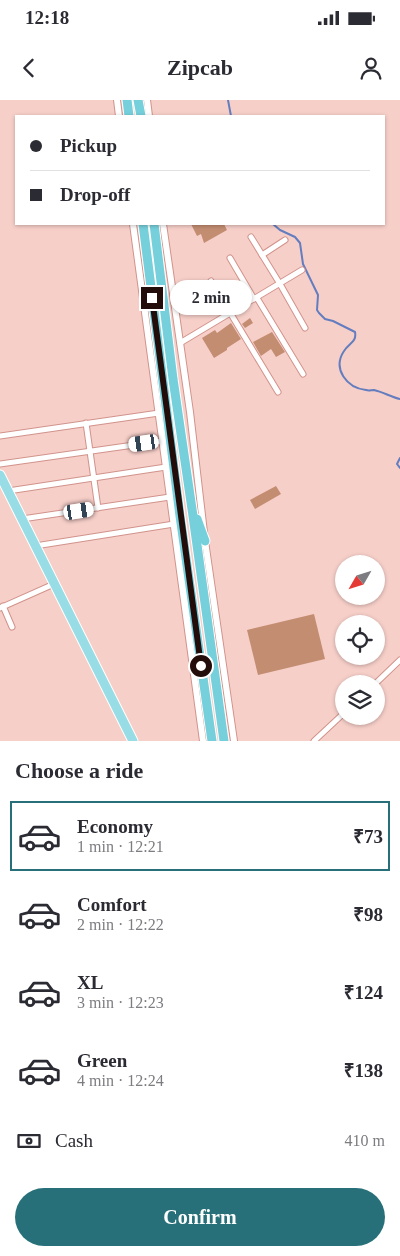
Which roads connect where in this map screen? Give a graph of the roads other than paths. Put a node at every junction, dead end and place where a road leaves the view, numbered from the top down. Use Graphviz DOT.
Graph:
graph roads {
  1 [pos="117,100"];
  2 [pos="127,100"];
  3 [pos="138,100"];
  4 [pos="147,100"];
  5 [pos="119,115"];
  6 [pos="129,115"];
  7 [pos="140,115"];
  8 [pos="149,115"];
  9 [pos="133,225"];
  10 [pos="143,225"];
  11 [pos="154,225"];
  12 [pos="163,225"];
  13 [pos="251,237"];
  14 [pos="285,240"];
  15 [pos="262,255"];
  16 [pos="230,258"];
  17 [pos="302,270"];
  18 [pos="210,281"];
  19 [pos="280,284"];
  20 [pos="256,298"];
  21 [pos="230,314"];
  22 [pos="305,328"];
  23 [pos="180,344"];
  24 [pos="303,374"];
  25 [pos="278,392"];
  26 [pos="159,413"];
  27 [pos="86,423"];
  28 [pos="0,436"];
  29 [pos="162,440"];
  30 [pos="90,451"];
  31 [pos="0,464"];
  32 [pos="166,468"];
  33 [pos="0,475"];
  34 [pos="94,478"];
  35 [pos="8,491"];
  36 [pos="170,497"];
  37 [pos="179,504"];
  38 [pos="192,505"];
  39 [pos="98,508"];
  40 [pos="22,519"];
  41 [pos="174,526"];
  42 [pos="206,541"];
  43 [pos="35,546"];
  44 [pos="54,584"];
  45 [pos="1,607"];
  46 [pos="12,627"];
  47 [pos="400,660"];
  48 [pos="384,675"];
  49 [pos="335,721"];
  50 [pos="133,741"];
  51 [pos="203,741"];
  52 [pos="212,741"];
  53 [pos="224,741"];
  54 [pos="234,741"];
  55 [pos="314,741"];
  1 -- 5 [label="street"];
  2 -- 6 [label="highway"];
  3 -- 7 [label="highway"];
  4 -- 8 [label="street"];
  9 -- 26 [label="street"];
  10 -- 37 [label="highway"];
  11 -- 38 [label="highway"];
  12 -- 23 [label="street"];
  13 -- 15 [label="street"];
  14 -- 15 [label="street"];
  15 -- 19 [label="street"];
  16 -- 20 [label="street"];
  17 -- 19 [label="street"];
  18 -- 21 [label="street"];
  19 -- 20 [label="street"];
  19 -- 22 [label="street"];
  20 -- 21 [label="street"];
  20 -- 24 [label="street"];
  21 -- 23 [label="street"];
  21 -- 25 [label="street"];
  23 -- 42 [label="street"];
  26 -- 27 [label="street"];
  26 -- 29 [label="street"];
  27 -- 28 [label="street"];
  27 -- 30 [label="street"];
  29 -- 30 [label="street"];
  29 -- 32 [label="street"];
  30 -- 31 [label="street"];
  30 -- 34 [label="street"];
  32 -- 34 [label="street"];
  32 -- 36 [label="street"];
  33 -- 35 [label="main road"];
  34 -- 35 [label="street"];
  34 -- 39 [label="street"];
  35 -- 40 [label="main road"];
  36 -- 39 [label="street"];
  36 -- 41 [label="street"];
  37 -- 41 [label="highway"];
  37 -- 52 [label="highway"];
  38 -- 42 [label="highway"];
  38 -- 53 [label="highway"];
  39 -- 40 [label="street"];
  40 -- 43 [label="main road"];
  41 -- 43 [label="street"];
  41 -- 51 [label="street"];
  42 -- 54 [label="street"];
  43 -- 44 [label="main road"];
  44 -- 45 [label="street"];
  44 -- 50 [label="main road"];
  45 -- 46 [label="street"];
  47 -- 48 [label="street"];
  49 -- 55 [label="street"];
}
